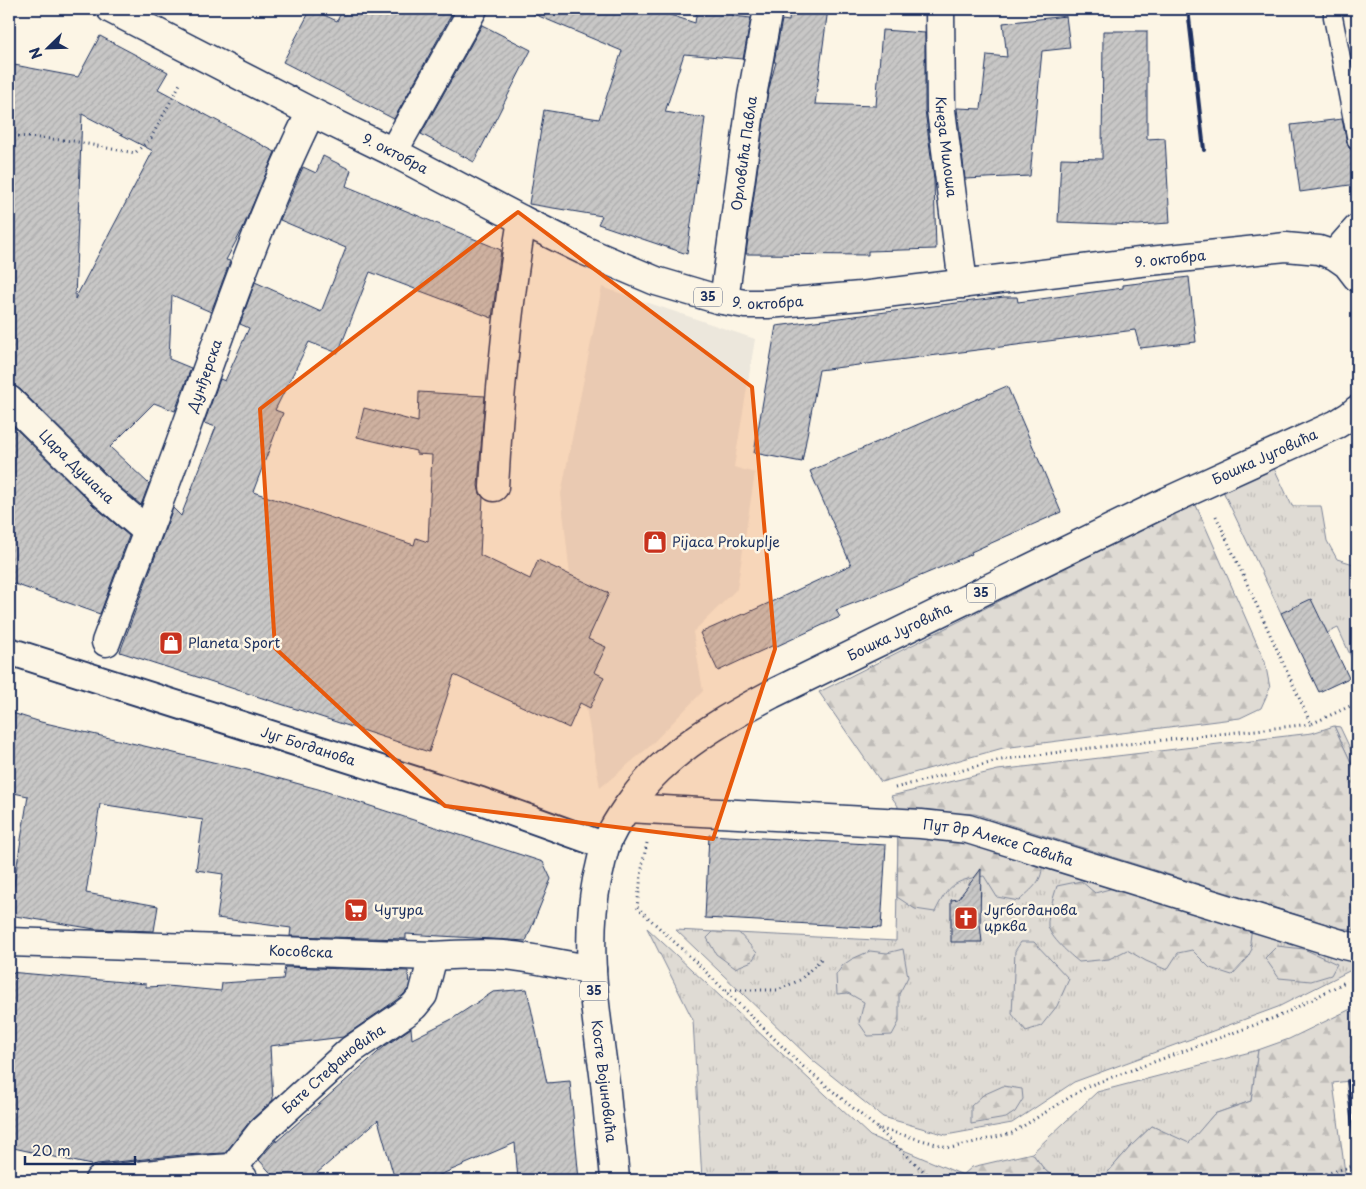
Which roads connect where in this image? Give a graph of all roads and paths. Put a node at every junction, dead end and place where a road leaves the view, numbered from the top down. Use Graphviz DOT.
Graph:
graph roads {
  1 [pos="111,9"];
  2 [pos="472,9"];
  3 [pos="768,9"];
  4 [pos="940,9"];
  5 [pos="1333,9"];
  6 [pos="196,53"];
  7 [pos="311,112"];
  8 [pos="9,140"];
  9 [pos="1357,141"];
  10 [pos="393,152"];
  11 [pos="522,220"];
  12 [pos="1357,229"];
  13 [pos="1334,255"];
  14 [pos="1357,277"];
  15 [pos="963,284"];
  16 [pos="724,300"];
  17 [pos="9,400"];
  18 [pos="1357,410"];
  19 [pos="1202,485"];
  20 [pos="494,487"];
  21 [pos="147,531"];
  22 [pos="106,642"];
  23 [pos="9,651"];
  24 [pos="1357,703"];
  25 [pos="1311,724"];
  26 [pos="888,790"];
  27 [pos="627,808"];
  28 [pos="653,810"];
  29 [pos="606,846"];
  30 [pos="9,942"];
  31 [pos="1357,948"];
  32 [pos="433,956"];
  33 [pos="823,957"];
  34 [pos="592,969"];
  35 [pos="1349,980"];
  36 [pos="725,990"];
  37 [pos="877,1128"];
  38 [pos="1357,1165"];
  39 [pos="235,1176"];
  40 [pos="98,1180"];
  41 [pos="615,1180"];
  42 [pos="939,1180"];
  43 [pos="1312,1180"];
  1 -- 6 [label="street, 9. октобра / 35"];
  2 -- 10 [label="street"];
  3 -- 16 [label="street, Орловића Павла"];
  4 -- 15 [label="street, Кнеза Милоша"];
  5 -- 9 [label="lane"];
  6 -- 7 [label="street, 9. октобра / 35"];
  6 -- 8 [label="path"];
  7 -- 10 [label="street, 9. октобра / 35"];
  7 -- 21 [label="street, Дунђерска"];
  10 -- 11 [label="street, 9. октобра / 35"];
  11 -- 16 [label="street, 9. октобра / 35"];
  11 -- 20 [label="street"];
  12 -- 13 [label="street"];
  13 -- 14 [label="street, 9. октобра / 35"];
  13 -- 15 [label="street, 9. октобра / 35"];
  15 -- 16 [label="street, 9. октобра / 35"];
  17 -- 21 [label="street, Цара Душана"];
  18 -- 19 [label="street, Бошка Југовића / 35"];
  19 -- 25 [label="path"];
  19 -- 27 [label="street, Бошка Југовића / 35"];
  21 -- 22 [label="street, Дунђерска"];
  23 -- 29 [label="street, Југ Богданова"];
  24 -- 25 [label="path"];
  25 -- 26 [label="path"];
  27 -- 28 [label="street, Пут др Алексе Савића"];
  27 -- 29 [label="street, Косте Војиновића / 35"];
  28 -- 31 [label="street, Пут др Алексе Савића"];
  28 -- 36 [label="path"];
  29 -- 34 [label="street, Косте Војиновића / 35"];
  30 -- 32 [label="street, Косовска"];
  32 -- 34 [label="street, Косовска"];
  32 -- 39 [label="street, Бате Стефановића"];
  33 -- 36 [label="path"];
  34 -- 41 [label="street, Косте Војиновића / 35"];
  35 -- 37 [label="path"];
  36 -- 37 [label="path"];
  37 -- 42 [label="path"];
  38 -- 43 [label="path"];
  39 -- 40 [label="street"];
}
